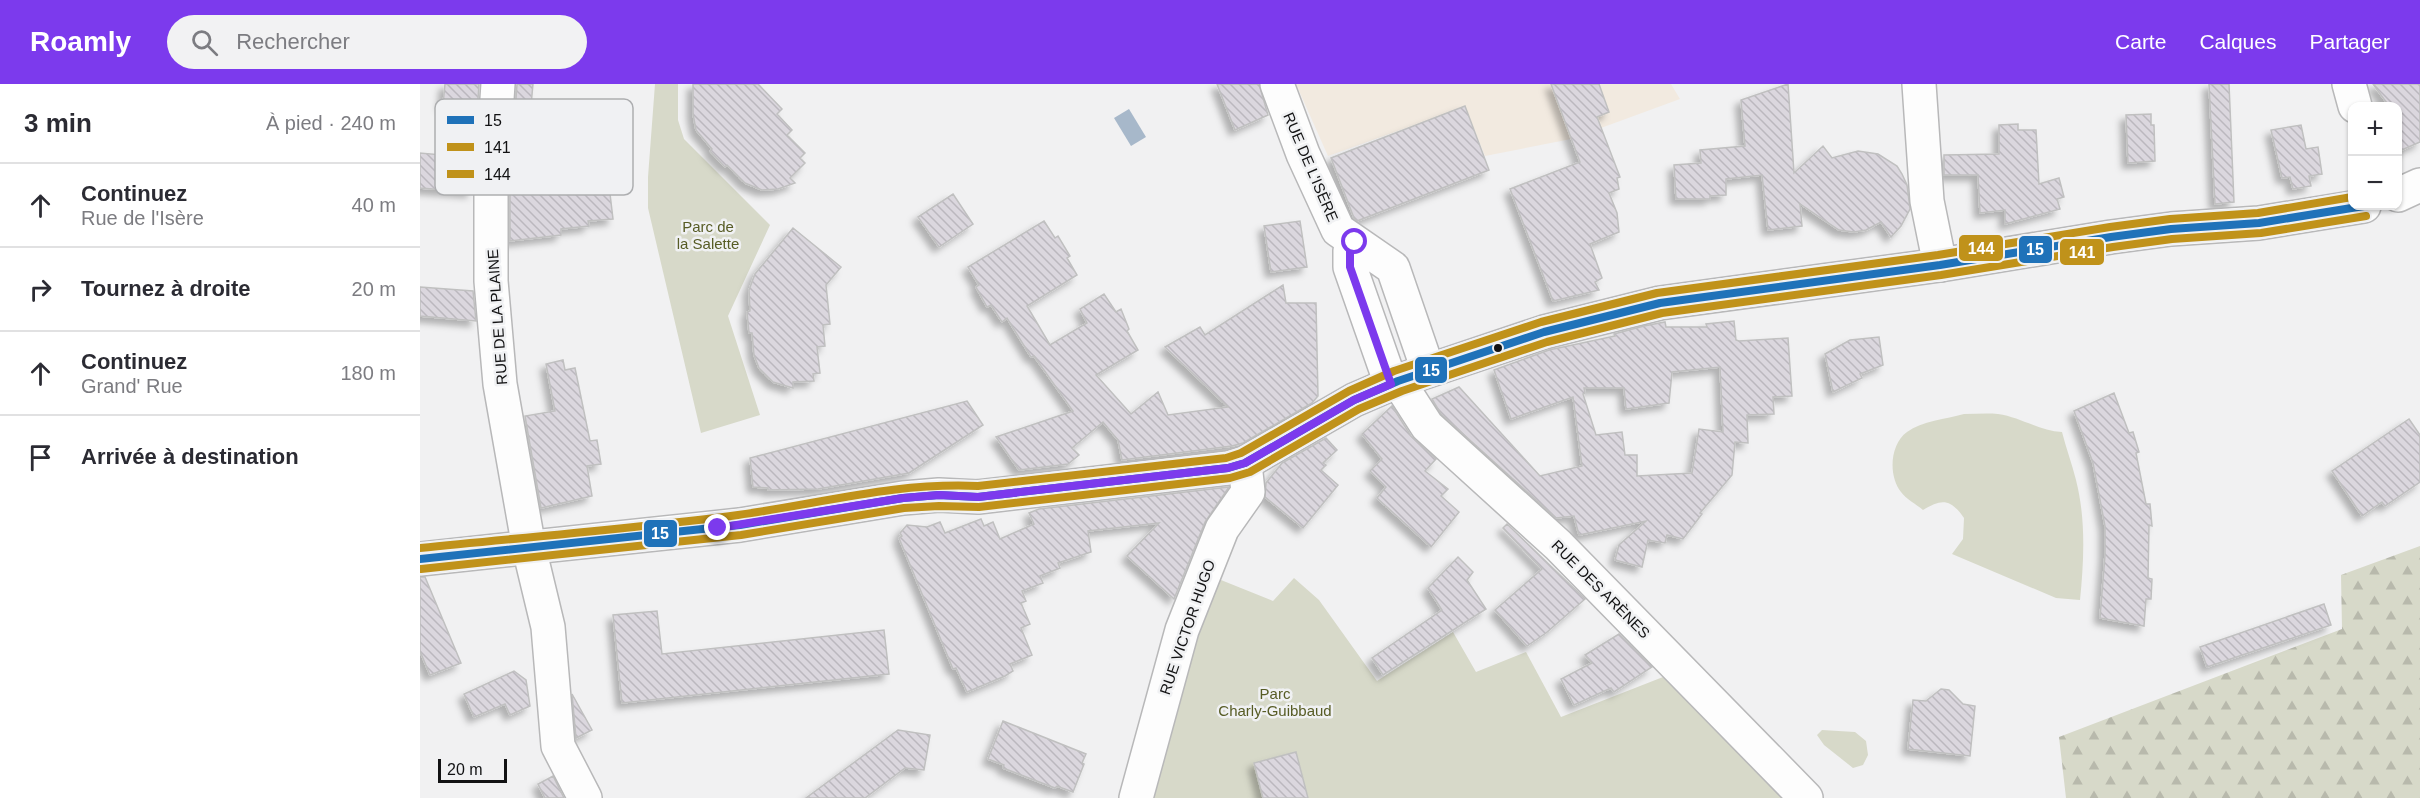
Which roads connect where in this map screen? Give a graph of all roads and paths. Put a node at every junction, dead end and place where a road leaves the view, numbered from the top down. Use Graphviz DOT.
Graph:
graph roads {
  1 [pos="498,84"];
  2 [pos="1277,84"];
  3 [pos="1918,84"];
  4 [pos="2349,84"];
  5 [pos="497,99"];
  6 [pos="2354,102"];
  7 [pos="2420,185"];
  8 [pos="2402,193"];
  9 [pos="491,195"];
  10 [pos="2348,209"];
  11 [pos="1355,242"];
  12 [pos="1940,265"];
  13 [pos="1428,370"];
  14 [pos="1394,382"];
  15 [pos="1245,463"];
  16 [pos="529,548"];
  17 [pos="420,560"];
  18 [pos="585,798"];
  19 [pos="1136,798"];
  20 [pos="1806,798"];
  1 -- 5 [label="street, RUE DE LA PLAINE"];
  2 -- 11 [label="street, RUE DE L'ISÈRE"];
  3 -- 12 [label="street"];
  4 -- 6 [label="street"];
  7 -- 8 [label="street"];
  9 -- 16 [label="street, RUE DE LA PLAINE"];
  10 -- 12 [label="street"];
  11 -- 13 [label="street, RUE DE L'ISÈRE"];
  11 -- 14 [label="street"];
  12 -- 13 [label="street"];
  13 -- 14 [label="street"];
  14 -- 15 [label="street"];
  14 -- 20 [label="street, RUE DES ARÈNES"];
  15 -- 16 [label="street"];
  15 -- 19 [label="street, RUE VICTOR HUGO"];
  16 -- 17 [label="street"];
  16 -- 18 [label="street, RUE DE LA PLAINE"];
}
